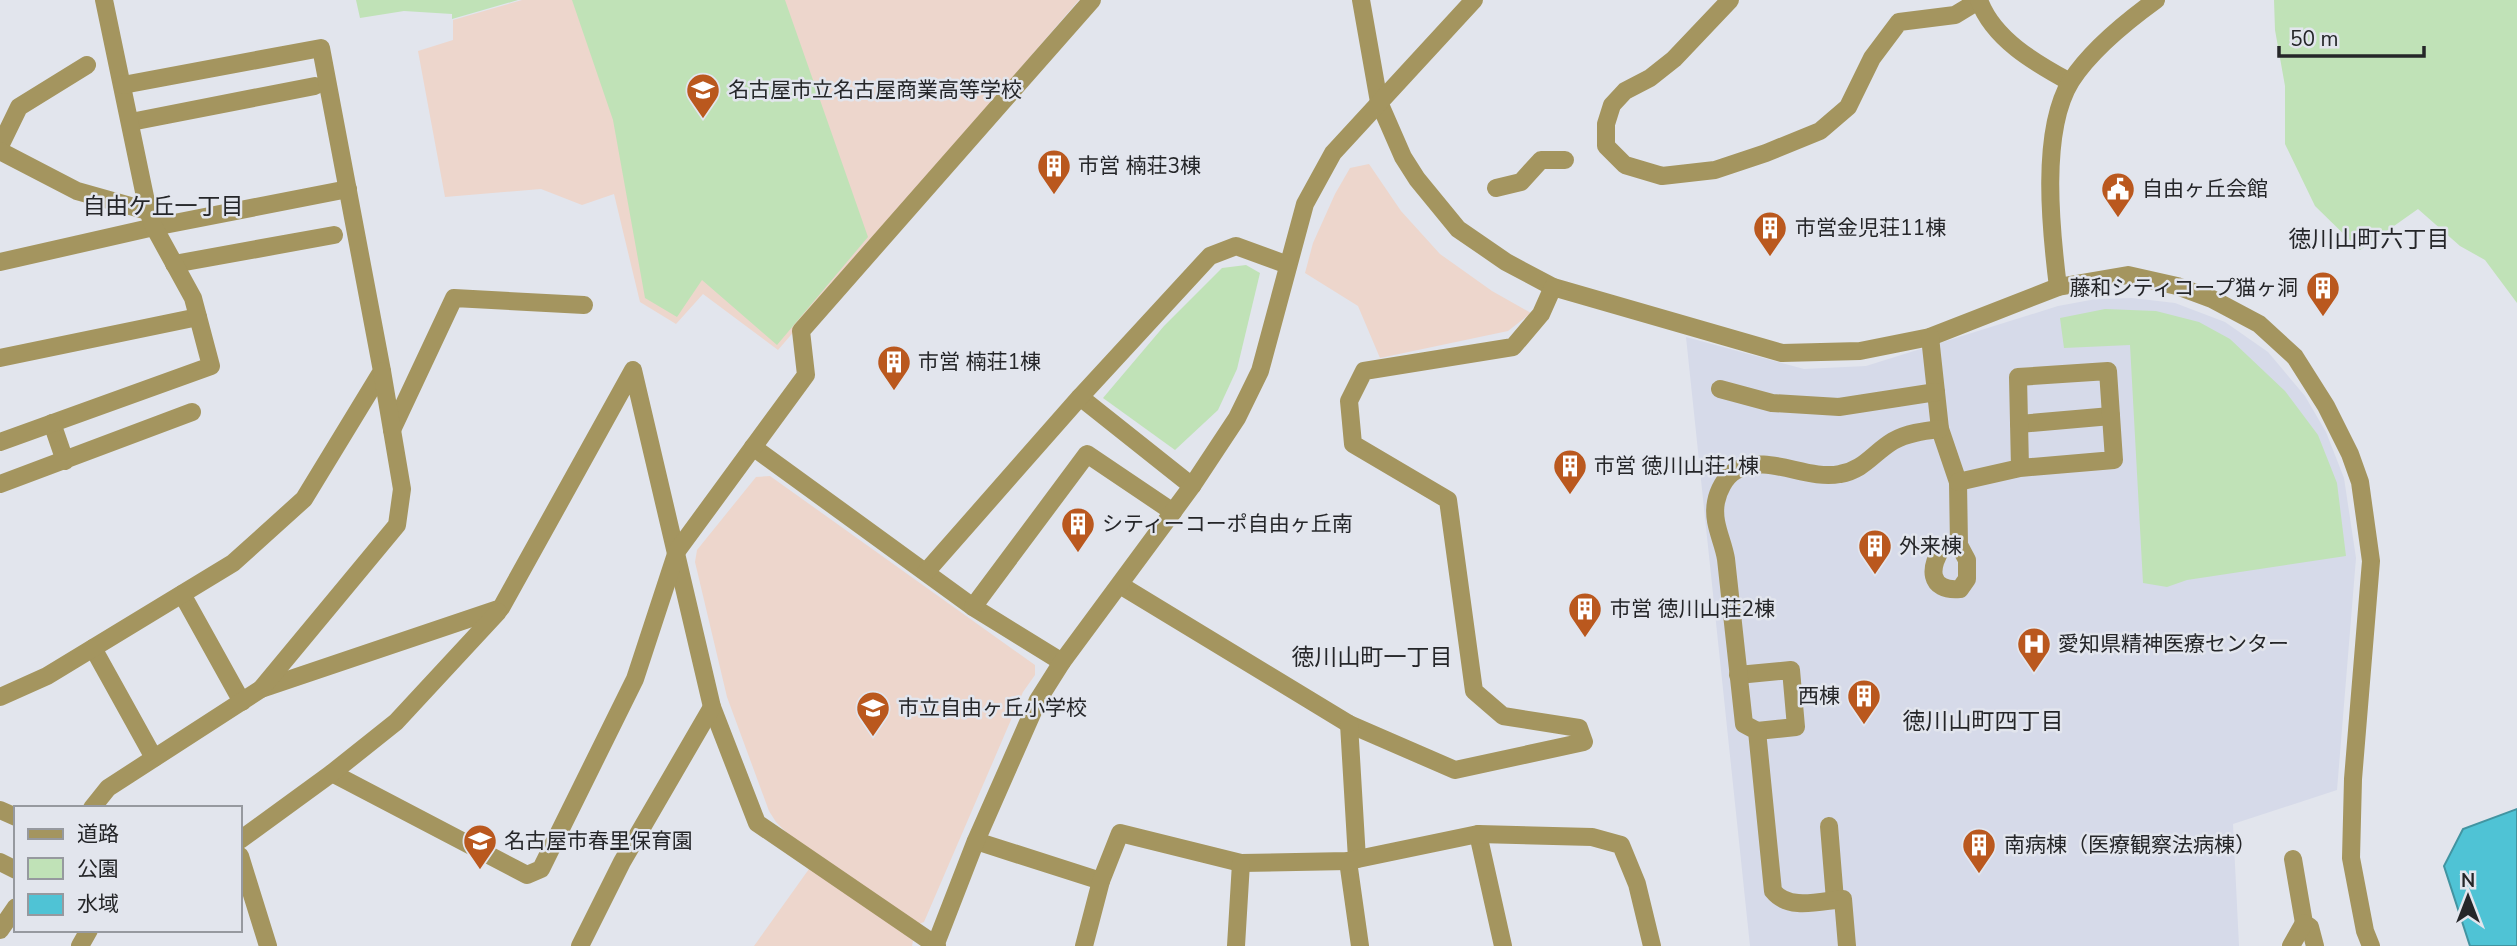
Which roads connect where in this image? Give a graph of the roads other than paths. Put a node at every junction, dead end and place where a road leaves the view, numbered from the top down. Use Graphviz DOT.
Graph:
graph roads {
  1 [pos="104,0"];
  2 [pos="1092,0"];
  3 [pos="1361,0"];
  4 [pos="1474,0"];
  5 [pos="1730,0"];
  6 [pos="2156,0"];
  7 [pos="1979,1"];
  8 [pos="87,65"];
  9 [pos="2070,82"];
  10 [pos="123,85"];
  11 [pos="315,86"];
  12 [pos="1379,102"];
  13 [pos="131,122"];
  14 [pos="0,146"];
  15 [pos="0,151"];
  16 [pos="1565,160"];
  17 [pos="1496,188"];
  18 [pos="348,189"];
  19 [pos="151,219"];
  20 [pos="334,235"];
  21 [pos="0,262"];
  22 [pos="174,264"];
  23 [pos="1288,265"];
  24 [pos="1553,287"];
  25 [pos="2058,287"];
  26 [pos="584,305"];
  27 [pos="198,317"];
  28 [pos="1930,337"];
  29 [pos="0,358"];
  30 [pos="382,371"];
  31 [pos="1720,389"];
  32 [pos="1936,392"];
  33 [pos="1080,397"];
  34 [pos="192,412"];
  35 [pos="2111,416"];
  36 [pos="52,423"];
  37 [pos="2019,424"];
  38 [pos="1940,429"];
  39 [pos="392,430"];
  40 [pos="0,442"];
  41 [pos="753,447"];
  42 [pos="65,461"];
  43 [pos="2020,468"];
  44 [pos="1958,482"];
  45 [pos="0,484"];
  46 [pos="1192,486"];
  47 [pos="1173,512"];
  48 [pos="1959,545"];
  49 [pos="677,551"];
  50 [pos="926,572"];
  51 [pos="1120,585"];
  52 [pos="182,594"];
  53 [pos="973,607"];
  54 [pos="501,608"];
  55 [pos="93,648"];
  56 [pos="1062,662"];
  57 [pos="1738,675"];
  58 [pos="261,690"];
  59 [pos="0,697"];
  60 [pos="242,702"];
  61 [pos="712,707"];
  62 [pos="1349,723"];
  63 [pos="1757,731"];
  64 [pos="154,758"];
  65 [pos="332,773"];
  66 [pos="94,806"];
  67 [pos="1829,826"];
  68 [pos="1478,834"];
  69 [pos="242,839"];
  70 [pos="976,841"];
  71 [pos="2293,859"];
  72 [pos="1352,860"];
  73 [pos="242,862"];
  74 [pos="1241,863"];
  75 [pos="1101,881"];
  76 [pos="1835,900"];
  77 [pos="14,910"];
  78 [pos="2304,923"];
  79 [pos="0,930"];
  80 [pos="268,946"];
  81 [pos="580,946"];
  82 [pos="936,946"];
  83 [pos="1084,946"];
  84 [pos="1236,946"];
  85 [pos="1360,946"];
  86 [pos="1503,946"];
  87 [pos="1651,946"];
  88 [pos="1847,946"];
  89 [pos="2291,946"];
  90 [pos="2315,946"];
  91 [pos="2371,946"];
  1 -- 10 [label="street"];
  2 -- 41 [label="street"];
  3 -- 12 [label="street"];
  4 -- 12 [label="street"];
  5 -- 7 [label="street"];
  6 -- 9 [label="street"];
  7 -- 9 [label="street"];
  8 -- 14 [label="street"];
  9 -- 25 [label="street"];
  10 -- 13 [label="street"];
  10 -- 18 [label="street"];
  11 -- 13 [label="street"];
  12 -- 23 [label="street"];
  12 -- 24 [label="street"];
  13 -- 19 [label="street"];
  15 -- 19 [label="street"];
  16 -- 17 [label="street"];
  18 -- 19 [label="street"];
  18 -- 30 [label="street"];
  19 -- 21 [label="street"];
  19 -- 22 [label="street"];
  20 -- 22 [label="street"];
  22 -- 27 [label="street"];
  23 -- 33 [label="street"];
  23 -- 46 [label="street"];
  24 -- 28 [label="street"];
  24 -- 62 [label="street"];
  25 -- 28 [label="street"];
  25 -- 91 [label="street"];
  26 -- 39 [label="street"];
  27 -- 29 [label="street"];
  27 -- 36 [label="street"];
  28 -- 32 [label="street"];
  30 -- 39 [label="street"];
  30 -- 52 [label="street"];
  31 -- 32 [label="street"];
  32 -- 38 [label="street"];
  33 -- 46 [label="street"];
  33 -- 50 [label="street"];
  34 -- 42 [label="street"];
  35 -- 37 [label="street"];
  35 -- 37 [label="street"];
  35 -- 43 [label="street"];
  36 -- 40 [label="street"];
  36 -- 42 [label="street"];
  37 -- 43 [label="street"];
  38 -- 44 [label="street"];
  38 -- 57 [label="street"];
  39 -- 58 [label="street"];
  41 -- 49 [label="street"];
  41 -- 50 [label="street"];
  42 -- 45 [label="street"];
  43 -- 44 [label="street"];
  44 -- 48 [label="street"];
  46 -- 47 [label="street"];
  47 -- 51 [label="street"];
  47 -- 53 [label="street"];
  49 -- 54 [label="street"];
  49 -- 61 [label="street"];
  49 -- 65 [label="street"];
  50 -- 53 [label="street"];
  51 -- 56 [label="street"];
  51 -- 62 [label="street"];
  52 -- 55 [label="street"];
  52 -- 60 [label="street"];
  53 -- 56 [label="street"];
  54 -- 58 [label="street"];
  54 -- 65 [label="street"];
  55 -- 59 [label="street"];
  55 -- 64 [label="street"];
  56 -- 70 [label="street"];
  57 -- 63 [label="street"];
  57 -- 63 [label="street"];
  58 -- 60 [label="street"];
  60 -- 64 [label="street"];
  61 -- 81 [label="street"];
  61 -- 82 [label="street"];
  62 -- 72 [label="street"];
  63 -- 76 [label="street"];
  64 -- 66 [label="street"];
  65 -- 69 [label="street"];
  67 -- 76 [label="street"];
  68 -- 72 [label="street"];
  68 -- 86 [label="street"];
  68 -- 87 [label="street"];
  70 -- 75 [label="street"];
  70 -- 82 [label="street"];
  71 -- 78 [label="street"];
  72 -- 74 [label="street"];
  72 -- 85 [label="street"];
  73 -- 80 [label="street"];
  74 -- 75 [label="street"];
  74 -- 84 [label="street"];
  75 -- 83 [label="street"];
  76 -- 88 [label="street"];
  77 -- 79 [label="street"];
  78 -- 89 [label="street"];
  78 -- 90 [label="street"];
}
